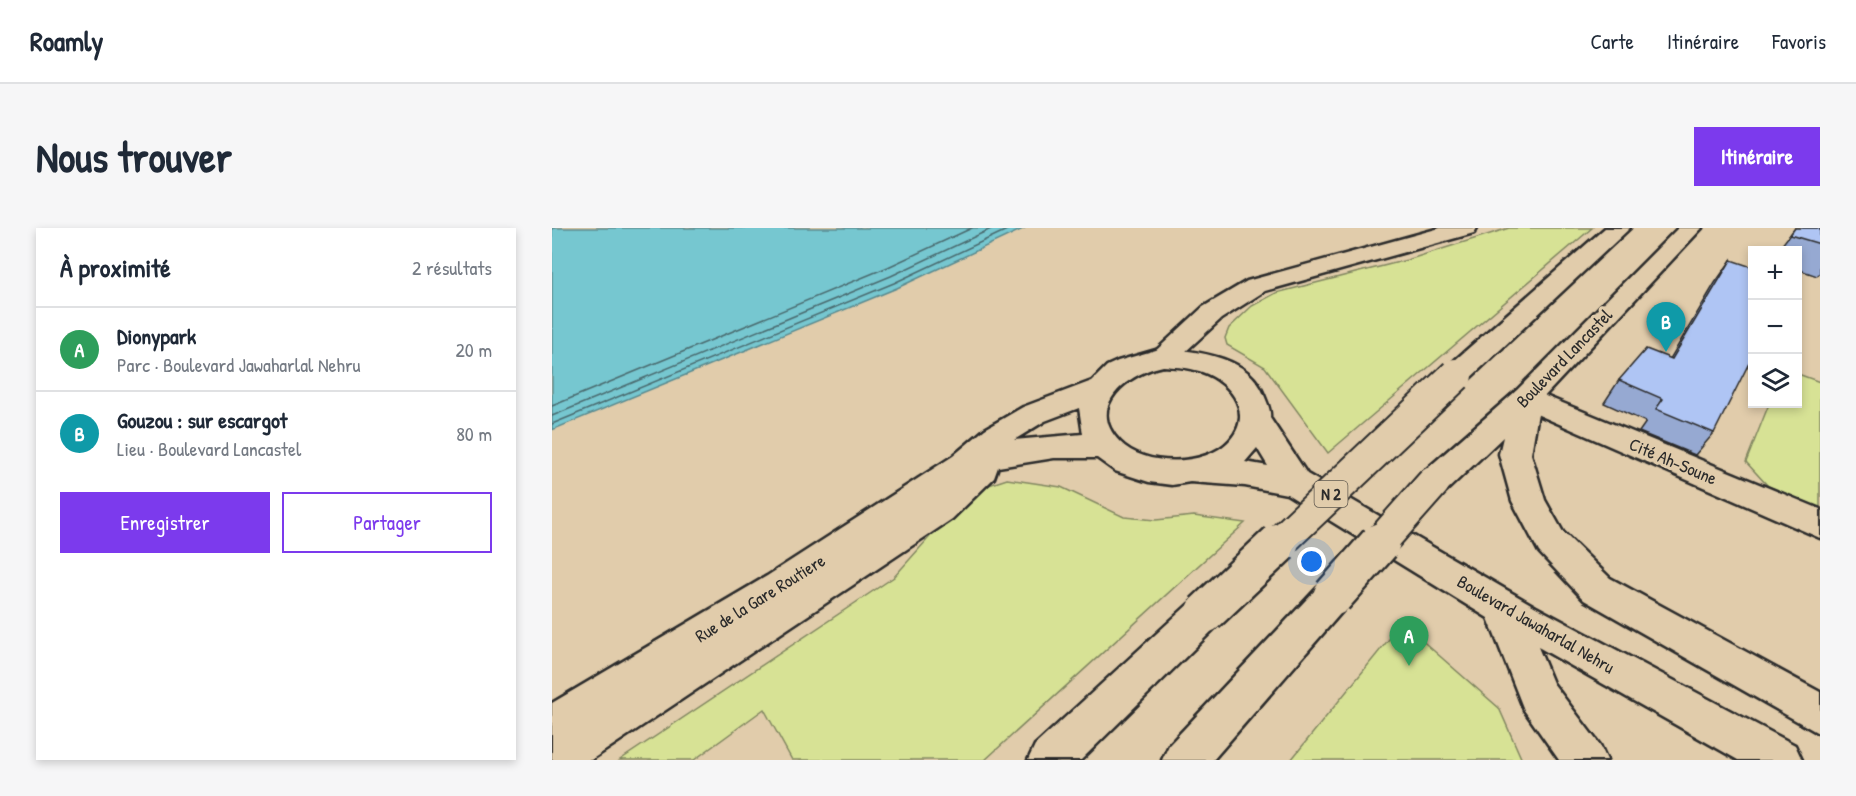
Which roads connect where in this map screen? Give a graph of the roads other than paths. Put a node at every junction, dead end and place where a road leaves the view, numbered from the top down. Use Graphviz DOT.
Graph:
graph roads {
  1 [pos="1466,228"];
  2 [pos="1619,228"];
  3 [pos="1691,228"];
  4 [pos="1163,357"];
  5 [pos="1100,389"];
  6 [pos="1526,398"];
  7 [pos="1256,421"];
  8 [pos="1104,447"];
  9 [pos="981,460"];
  10 [pos="1194,471"];
  11 [pos="1295,483"];
  12 [pos="1820,524"];
  13 [pos="1503,607"];
  14 [pos="1820,714"];
  15 [pos="552,726"];
  16 [pos="553,760"];
  17 [pos="1050,760"];
  18 [pos="1184,760"];
  19 [pos="1585,760"];
  20 [pos="1780,760"];
  1 -- 4 [label="main road"];
  2 -- 17 [label="main road, N 2, bridge"];
  3 -- 6 [label="main road, Boulevard Lancastel"];
  4 -- 5 [label="main road"];
  4 -- 7 [label="main road"];
  5 -- 8 [label="main road"];
  5 -- 9 [label="main road, Rue de la Gare Routiere"];
  6 -- 12 [label="main road, Cité Ah-Soune"];
  6 -- 14 [label="main road"];
  6 -- 18 [label="main road, Boulevard Lancastel, bridge"];
  7 -- 10 [label="main road"];
  7 -- 11 [label="main road, Boulevard Jawaharlal Nehru"];
  8 -- 9 [label="main road, Rue de la Gare Routiere"];
  8 -- 10 [label="main road"];
  9 -- 15 [label="main road, Rue de la Gare Routiere"];
  9 -- 16 [label="main road"];
  10 -- 11 [label="main road, Boulevard Jawaharlal Nehru"];
  11 -- 13 [label="main road, Boulevard Jawaharlal Nehru"];
  13 -- 19 [label="main road"];
  13 -- 20 [label="main road, Boulevard Jawaharlal Nehru"];
}
